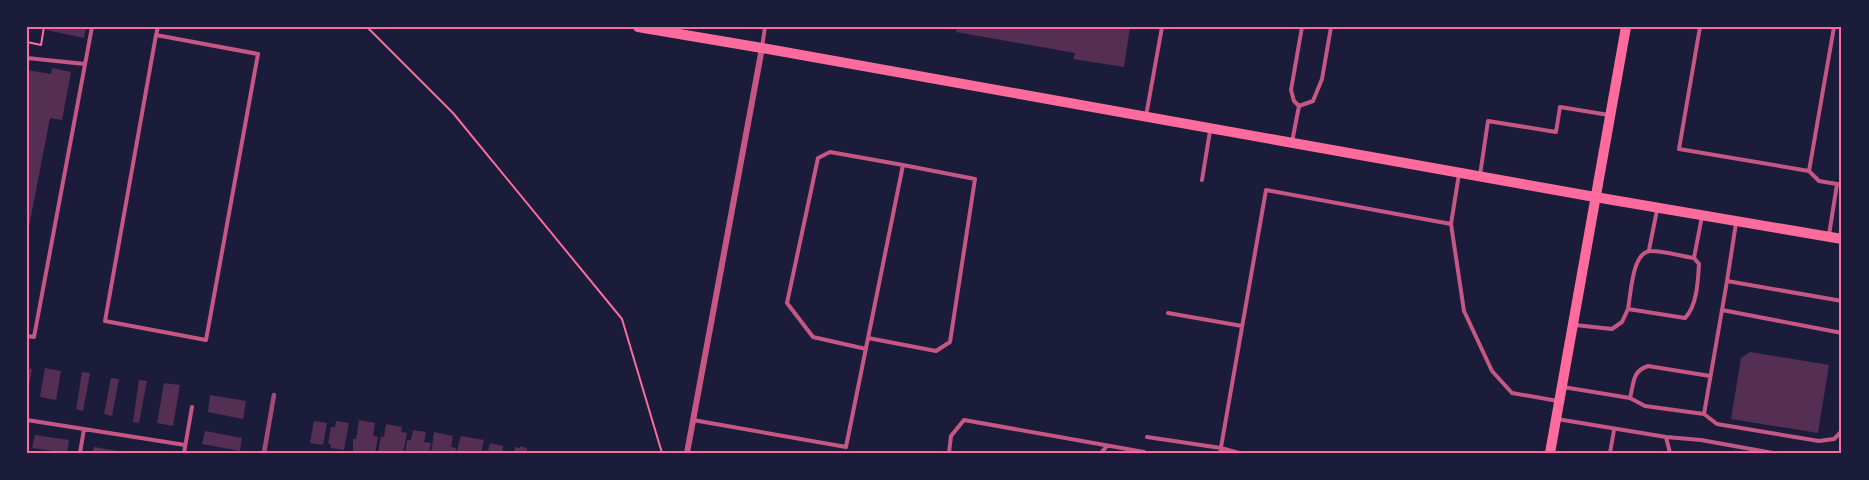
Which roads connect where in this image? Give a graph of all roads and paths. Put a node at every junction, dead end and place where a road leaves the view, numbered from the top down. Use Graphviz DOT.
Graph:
graph roads {
  1 [pos="44,27"];
  2 [pos="92,27"];
  3 [pos="158,27"];
  4 [pos="367,27"];
  5 [pos="638,27"];
  6 [pos="765,27"];
  7 [pos="1162,27"];
  8 [pos="1302,27"];
  9 [pos="1330,27"];
  10 [pos="1626,27"];
  11 [pos="1700,27"];
  12 [pos="1834,27"];
  13 [pos="156,35"];
  14 [pos="27,42"];
  15 [pos="762,48"];
  16 [pos="27,58"];
  17 [pos="85,64"];
  18 [pos="1299,106"];
  19 [pos="1610,116"];
  20 [pos="1146,117"];
  21 [pos="1211,128"];
  22 [pos="1292,143"];
  23 [pos="903,165"];
  24 [pos="1809,171"];
  25 [pos="1459,173"];
  26 [pos="1480,176"];
  27 [pos="1202,180"];
  28 [pos="1840,184"];
  29 [pos="1595,197"];
  30 [pos="1657,208"];
  31 [pos="1702,215"];
  32 [pos="1736,221"];
  33 [pos="1451,224"];
  34 [pos="1829,237"];
  35 [pos="1842,239"];
  36 [pos="1649,250"];
  37 [pos="1694,258"];
  38 [pos="1727,281"];
  39 [pos="1842,301"];
  40 [pos="1628,309"];
  41 [pos="1722,310"];
  42 [pos="1168,314"];
  43 [pos="1573,325"];
  44 [pos="1242,326"];
  45 [pos="1842,333"];
  46 [pos="27,336"];
  47 [pos="868,338"];
  48 [pos="866,349"];
  49 [pos="1710,375"];
  50 [pos="1562,387"];
  51 [pos="1630,398"];
  52 [pos="1559,402"];
  53 [pos="192,407"];
  54 [pos="1704,414"];
  55 [pos="1556,419"];
  56 [pos="27,420"];
  57 [pos="693,420"];
  58 [pos="84,429"];
  59 [pos="1614,429"];
  60 [pos="1842,431"];
  61 [pos="1147,437"];
  62 [pos="1666,437"];
  63 [pos="185,446"];
  64 [pos="1107,446"];
  65 [pos="1220,451"];
  66 [pos="1144,452"];
  67 [pos="80,453"];
  68 [pos="184,453"];
  69 [pos="662,453"];
  70 [pos="687,453"];
  71 [pos="949,453"];
  72 [pos="1101,453"];
  73 [pos="1239,453"];
  74 [pos="1550,453"];
  75 [pos="1610,453"];
  76 [pos="1670,453"];
  77 [pos="1773,453"];
  1 -- 14 [label="path"];
  2 -- 17 [label="lane"];
  3 -- 13 [label="lane"];
  4 -- 69 [label="path"];
  5 -- 15 [label="main road"];
  6 -- 15 [label="lane"];
  7 -- 20 [label="lane"];
  8 -- 18 [label="lane"];
  9 -- 18 [label="lane"];
  10 -- 19 [label="main road"];
  11 -- 24 [label="lane"];
  12 -- 24 [label="lane"];
  13 -- 13 [label="lane"];
  15 -- 20 [label="main road"];
  15 -- 57 [label="street"];
  16 -- 17 [label="lane"];
  17 -- 46 [label="lane"];
  18 -- 22 [label="lane"];
  19 -- 26 [label="lane"];
  19 -- 29 [label="main road"];
  20 -- 21 [label="main road"];
  21 -- 22 [label="main road"];
  21 -- 27 [label="lane"];
  22 -- 25 [label="main road"];
  23 -- 47 [label="lane"];
  23 -- 47 [label="lane"];
  23 -- 48 [label="lane"];
  24 -- 28 [label="lane"];
  25 -- 26 [label="main road"];
  25 -- 33 [label="lane"];
  26 -- 29 [label="main road"];
  28 -- 34 [label="lane"];
  29 -- 30 [label="main road"];
  29 -- 43 [label="main road"];
  30 -- 31 [label="main road"];
  30 -- 36 [label="lane"];
  31 -- 32 [label="main road"];
  31 -- 37 [label="lane"];
  32 -- 34 [label="main road"];
  32 -- 38 [label="lane"];
  33 -- 44 [label="lane"];
  33 -- 52 [label="lane"];
  34 -- 35 [label="main road"];
  36 -- 37 [label="lane"];
  36 -- 40 [label="lane"];
  37 -- 40 [label="lane"];
  38 -- 39 [label="lane"];
  38 -- 41 [label="lane"];
  40 -- 43 [label="lane"];
  41 -- 45 [label="lane"];
  41 -- 49 [label="lane"];
  42 -- 44 [label="lane"];
  43 -- 50 [label="main road"];
  44 -- 65 [label="lane"];
  47 -- 48 [label="lane"];
  48 -- 57 [label="lane"];
  49 -- 51 [label="lane"];
  49 -- 54 [label="lane"];
  50 -- 51 [label="lane"];
  50 -- 52 [label="main road"];
  51 -- 54 [label="lane"];
  52 -- 55 [label="main road"];
  53 -- 63 [label="lane"];
  54 -- 60 [label="lane"];
  55 -- 59 [label="lane"];
  55 -- 74 [label="main road"];
  56 -- 58 [label="lane"];
  57 -- 70 [label="street"];
  58 -- 63 [label="lane"];
  58 -- 67 [label="lane"];
  59 -- 62 [label="lane"];
  59 -- 75 [label="lane"];
  61 -- 65 [label="lane"];
  62 -- 76 [label="lane"];
  62 -- 77 [label="lane"];
  63 -- 68 [label="lane"];
  64 -- 66 [label="lane"];
  64 -- 71 [label="lane"];
  64 -- 72 [label="lane"];
  65 -- 73 [label="lane"];
}
